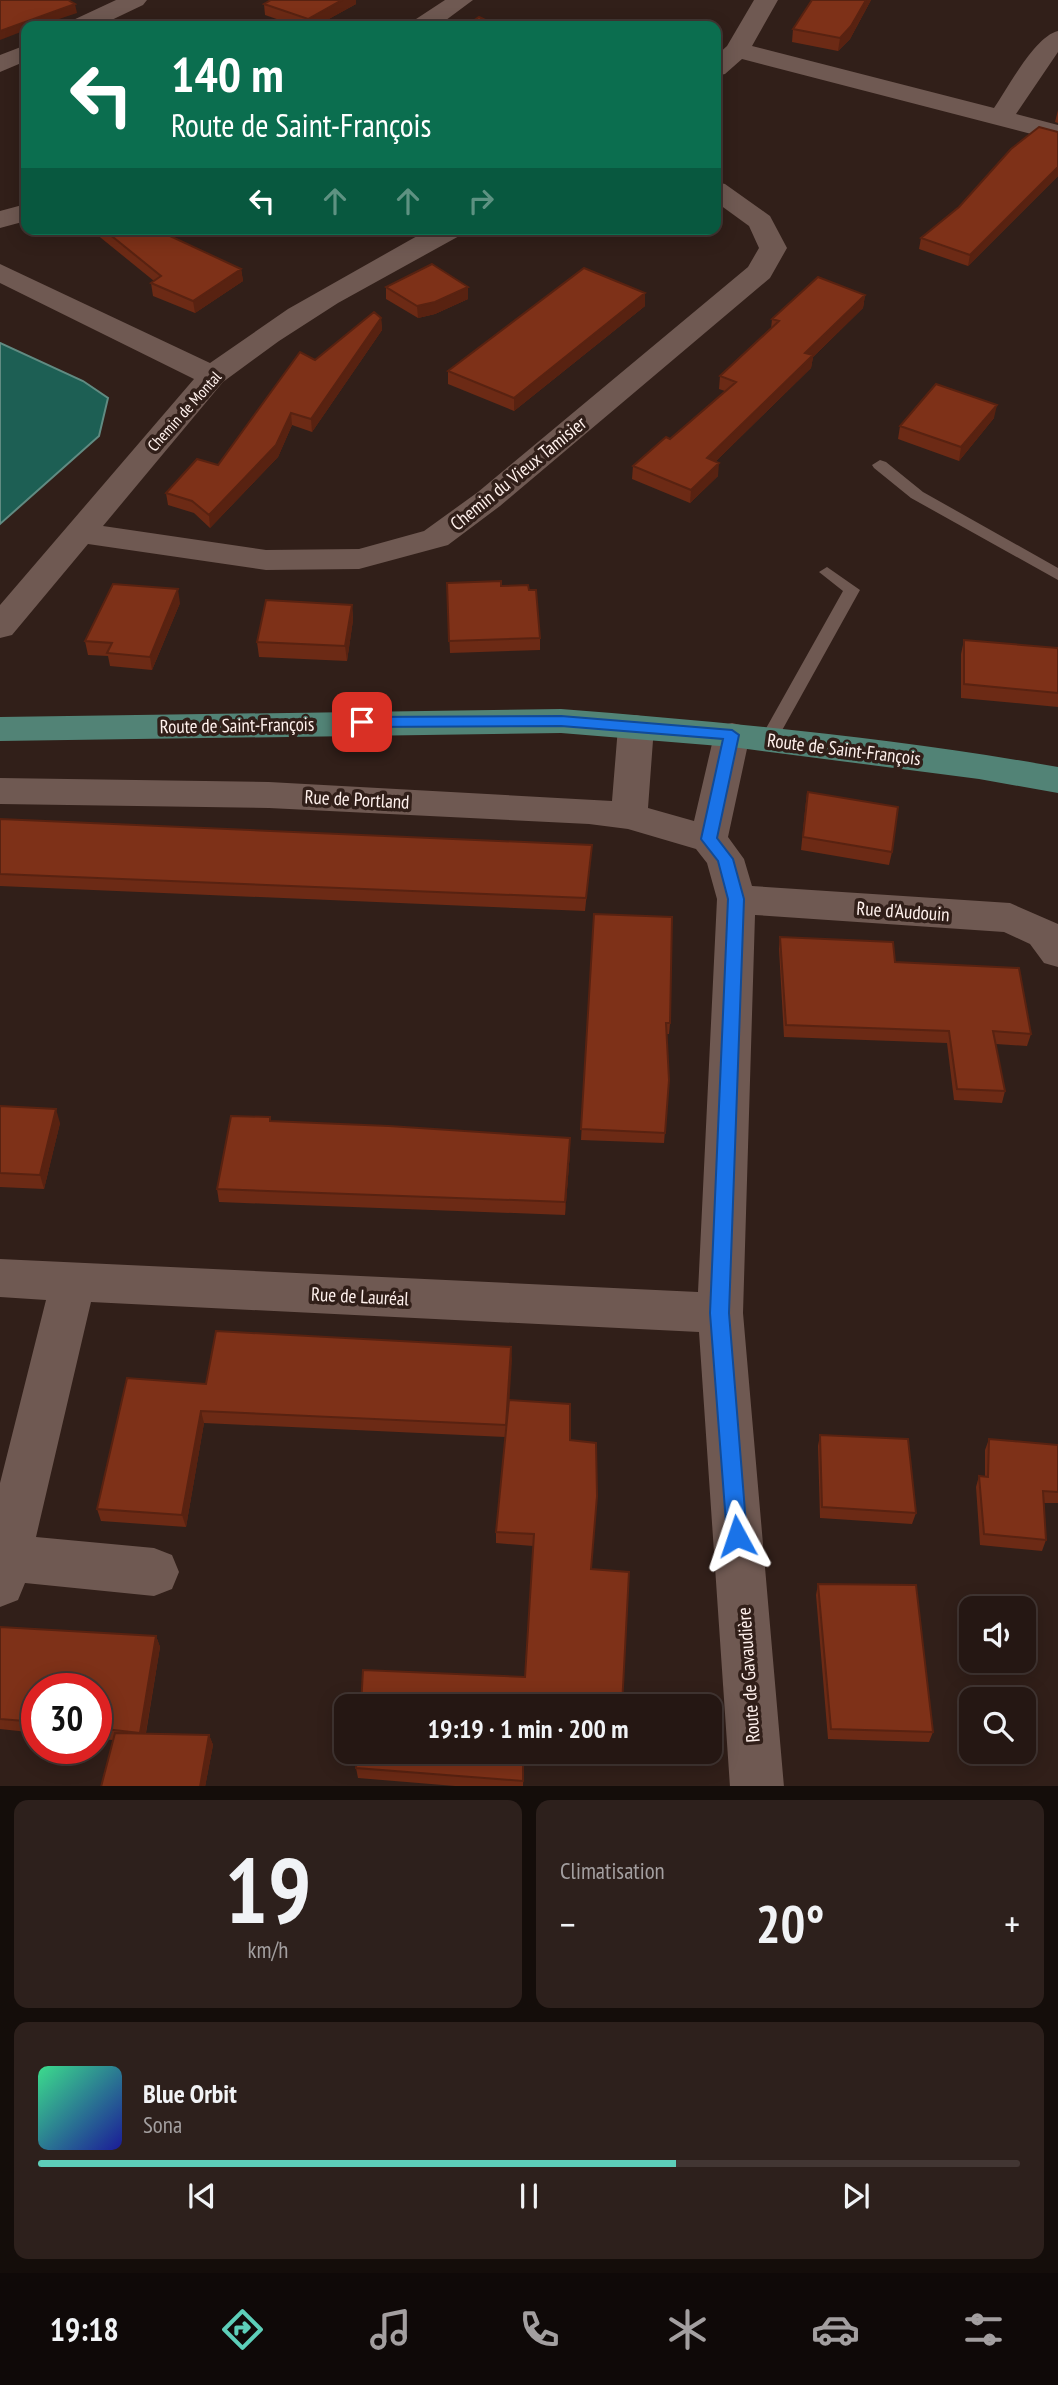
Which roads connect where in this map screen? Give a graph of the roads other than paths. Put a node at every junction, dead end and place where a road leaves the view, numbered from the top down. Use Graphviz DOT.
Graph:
graph roads {
  1 [pos="135,0"];
  2 [pos="461,0"];
  3 [pos="766,0"];
  4 [pos="91,21"];
  5 [pos="430,21"];
  6 [pos="1058,38"];
  7 [pos="737,50"];
  8 [pos="21,54"];
  9 [pos="721,64"];
  10 [pos="0,65"];
  11 [pos="1001,117"];
  12 [pos="1058,134"];
  13 [pos="721,194"];
  14 [pos="21,214"];
  15 [pos="0,220"];
  16 [pos="440,235"];
  17 [pos="0,272"];
  18 [pos="212,376"];
  19 [pos="880,465"];
  20 [pos="78,533"];
  21 [pos="827,572"];
  22 [pos="1058,575"];
  23 [pos="0,627"];
  24 [pos="636,727"];
  25 [pos="0,729"];
  26 [pos="732,735"];
  27 [pos="769,739"];
  28 [pos="1058,780"];
  29 [pos="0,792"];
  30 [pos="628,816"];
  31 [pos="709,839"];
  32 [pos="736,899"];
  33 [pos="1058,952"];
  34 [pos="0,1278"];
  35 [pos="73,1282"];
  36 [pos="720,1313"];
  37 [pos="2,1566"];
  38 [pos="154,1572"];
  39 [pos="757,1786"];
  1 -- 4 [label="street"];
  2 -- 5 [label="street"];
  3 -- 7 [label="street"];
  6 -- 11 [label="street"];
  7 -- 9 [label="street"];
  7 -- 11 [label="street"];
  8 -- 10 [label="street"];
  11 -- 12 [label="street"];
  13 -- 20 [label="street, Chemin du Vieux Tamisier"];
  14 -- 15 [label="street"];
  16 -- 18 [label="street, Chemin de Montal"];
  17 -- 18 [label="street"];
  18 -- 20 [label="street, Chemin de Montal"];
  19 -- 22 [label="lane"];
  20 -- 23 [label="street, Chemin de Montal"];
  21 -- 27 [label="lane"];
  24 -- 25 [label="main road, Route de Saint-François"];
  24 -- 26 [label="main road, Route de Saint-François"];
  24 -- 30 [label="street"];
  26 -- 27 [label="main road, Route de Saint-François"];
  26 -- 31 [label="street"];
  27 -- 28 [label="main road, Route de Saint-François"];
  29 -- 30 [label="street, Rue de Portland"];
  30 -- 31 [label="street, Rue de Portland"];
  31 -- 32 [label="street, Route de Gavaudière"];
  32 -- 33 [label="street, Rue d'Audouin"];
  32 -- 36 [label="street, Route de Gavaudière"];
  34 -- 35 [label="street, Rue de Lauréal"];
  35 -- 36 [label="street, Rue de Lauréal"];
  35 -- 37 [label="street"];
  36 -- 39 [label="street, Route de Gavaudière"];
  37 -- 38 [label="street"];
}
